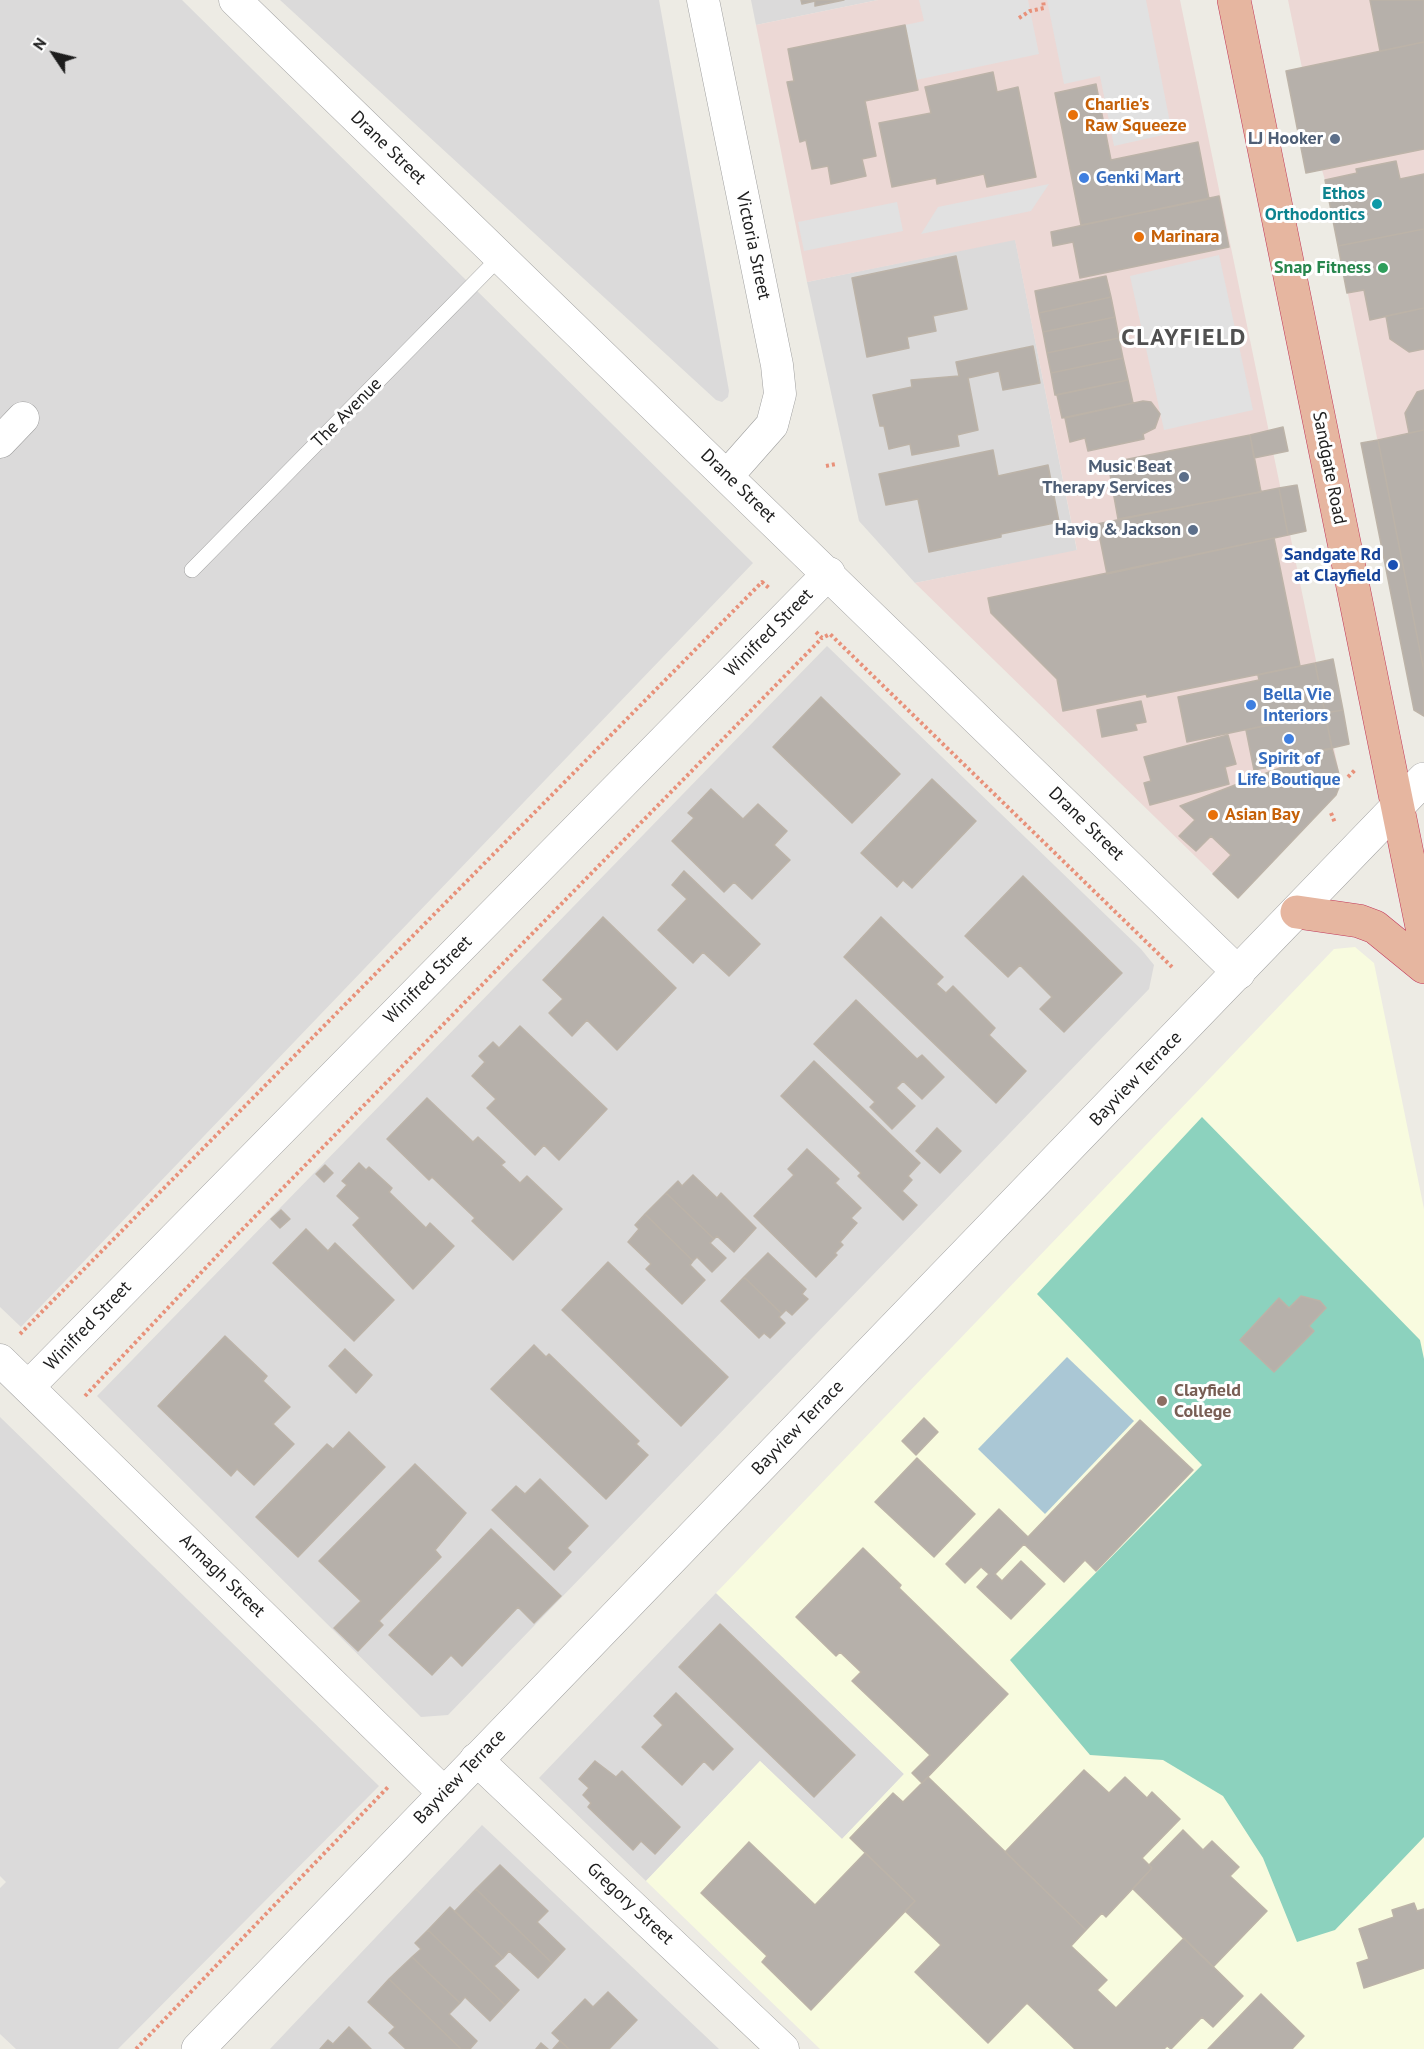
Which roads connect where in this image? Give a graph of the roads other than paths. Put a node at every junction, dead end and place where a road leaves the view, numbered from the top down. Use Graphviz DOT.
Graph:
graph roads {
  1 [pos="235,0"];
  2 [pos="703,0"];
  3 [pos="1234,0"];
  4 [pos="501,256"];
  5 [pos="23,418"];
  6 [pos="0,442"];
  7 [pos="727,476"];
  8 [pos="192,570"];
  9 [pos="829,573"];
  10 [pos="1424,779"];
  11 [pos="1398,806"];
  12 [pos="1297,912"];
  13 [pos="1424,937"];
  14 [pos="1424,967"];
  15 [pos="1239,973"];
  16 [pos="0,1360"];
  17 [pos="28,1387"];
  18 [pos="476,1759"];
  19 [pos="444,1793"];
  20 [pos="198,2049"];
  21 [pos="783,2049"];
  1 -- 4 [label="street, Drane Street"];
  2 -- 7 [label="street, Victoria Street"];
  3 -- 11 [label="highway, Sandgate Road"];
  4 -- 7 [label="street, Drane Street"];
  4 -- 8 [label="lane, The Avenue"];
  5 -- 6 [label="street"];
  7 -- 9 [label="street, Drane Street"];
  9 -- 15 [label="street, Drane Street"];
  9 -- 17 [label="street, Winifred Street"];
  10 -- 11 [label="street, Bayview Terrace"];
  11 -- 12 [label="street, Bayview Terrace"];
  11 -- 13 [label="highway, Sandgate Road"];
  12 -- 14 [label="highway"];
  12 -- 15 [label="street, Bayview Terrace"];
  15 -- 18 [label="street, Bayview Terrace"];
  16 -- 17 [label="street, Armagh Street"];
  17 -- 19 [label="street, Armagh Street"];
  18 -- 19 [label="street, Bayview Terrace"];
  18 -- 21 [label="street, Gregory Street"];
  19 -- 20 [label="street, Bayview Terrace"];
}
